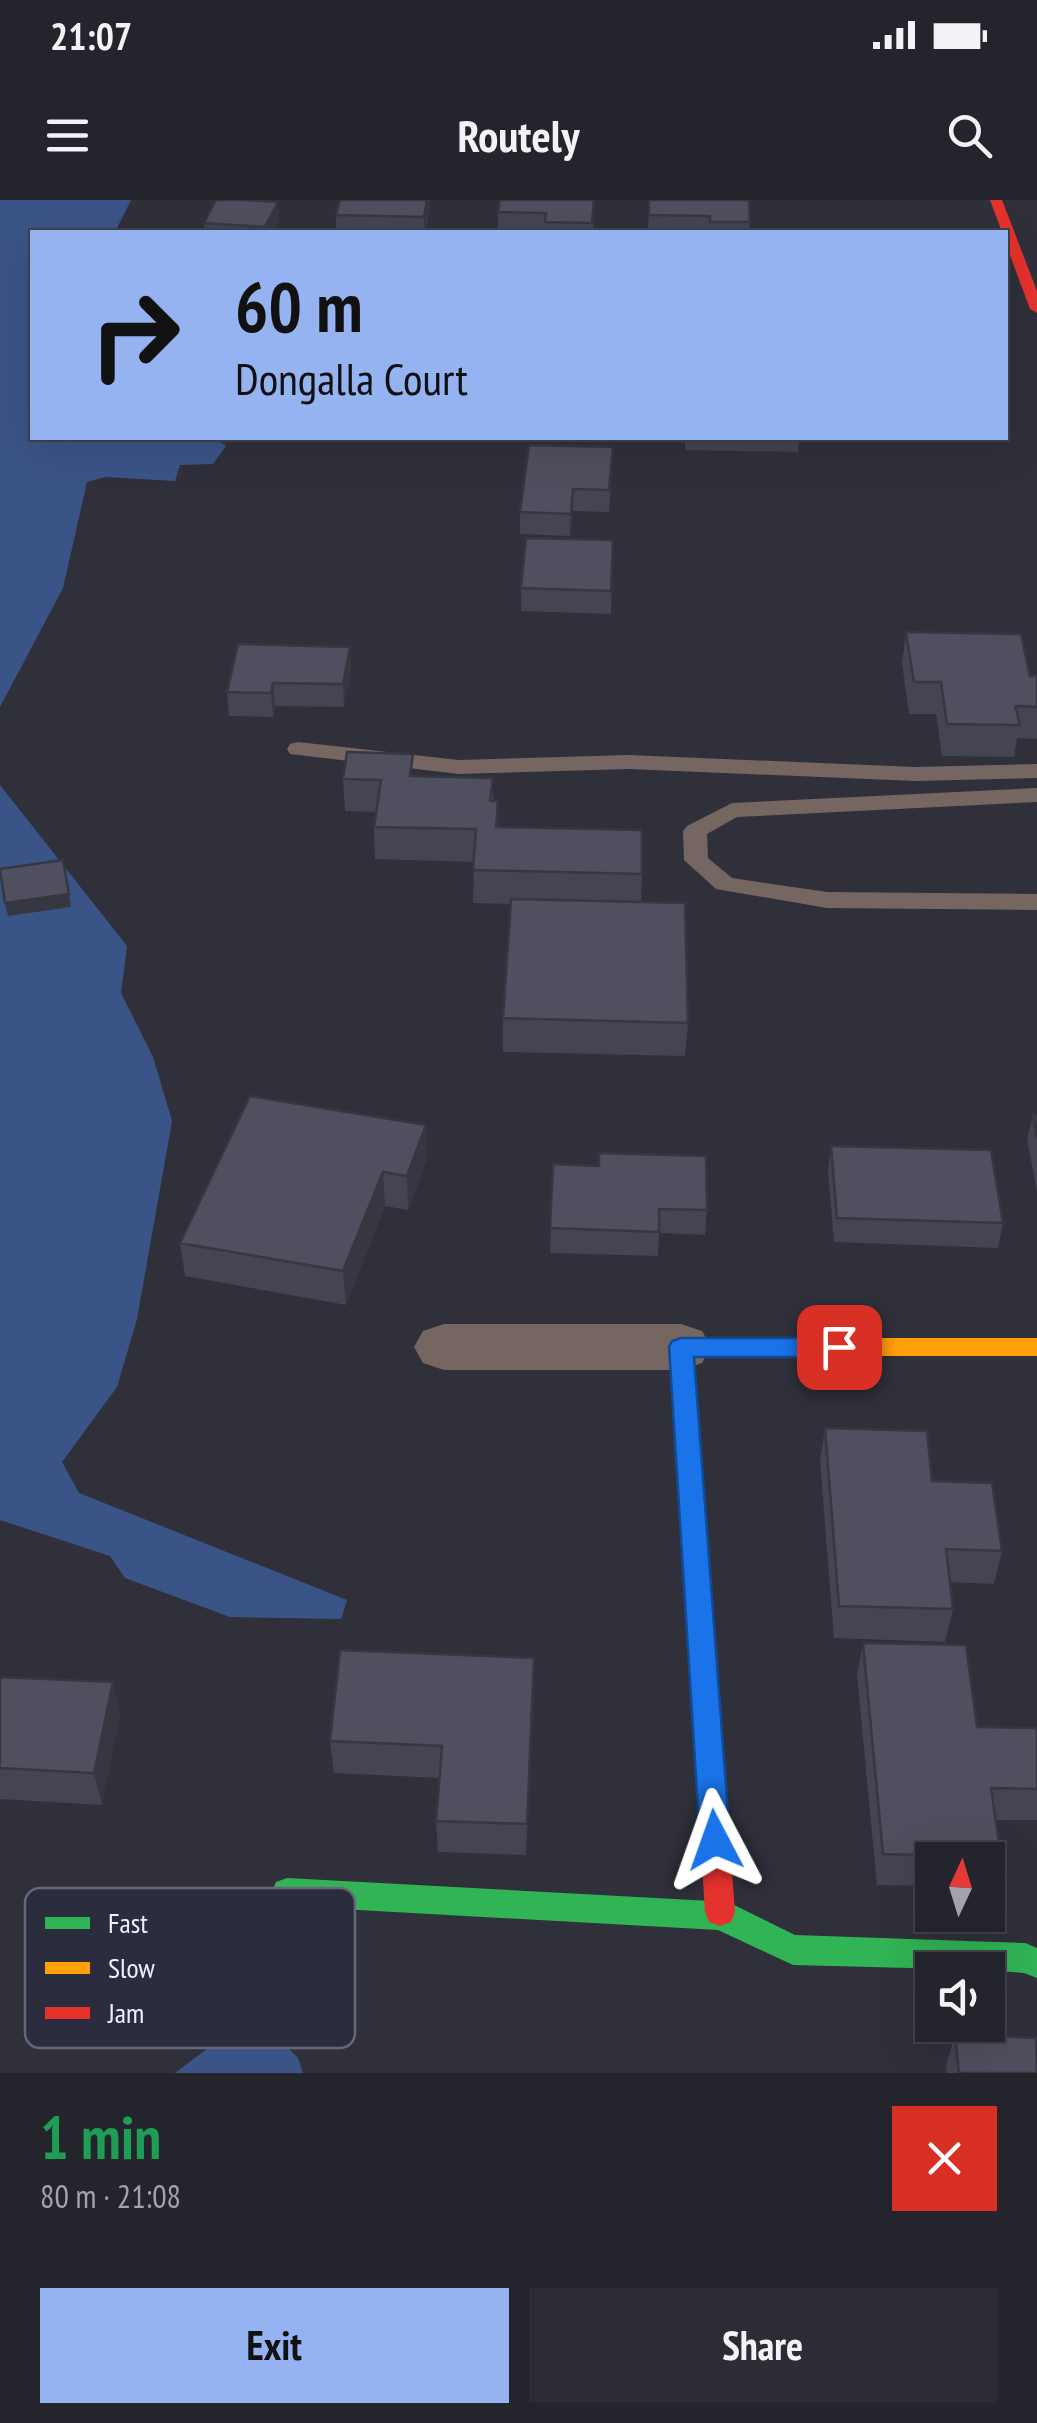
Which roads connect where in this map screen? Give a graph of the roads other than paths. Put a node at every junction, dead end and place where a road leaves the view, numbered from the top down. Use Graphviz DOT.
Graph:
graph roads {
  1 [pos="996,200"];
  2 [pos="1006,230"];
  3 [pos="1008,234"];
  4 [pos="1026,286"];
  5 [pos="298,749"];
  6 [pos="1037,770"];
  7 [pos="1037,796"];
  8 [pos="1037,902"];
  9 [pos="444,1347"];
  10 [pos="681,1347"];
  11 [pos="1037,1347"];
  12 [pos="355,1896"];
  13 [pos="720,1916"];
  14 [pos="1037,1964"];
  1 -- 2 [label="street"];
  3 -- 4 [label="street"];
  5 -- 6 [label="lane"];
  7 -- 8 [label="lane"];
  9 -- 10 [label="street"];
  10 -- 11 [label="street"];
  10 -- 13 [label="street"];
  12 -- 13 [label="street"];
  13 -- 14 [label="street"];
}
